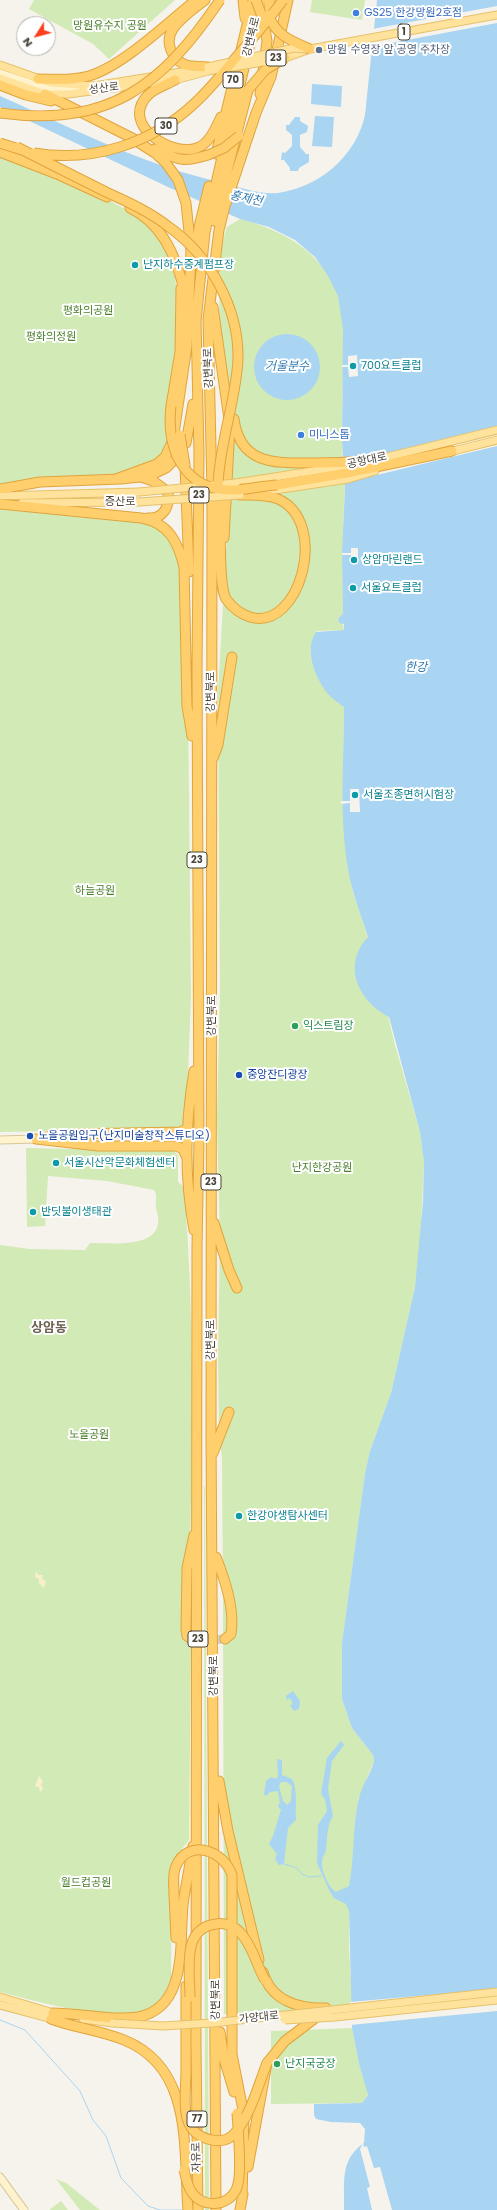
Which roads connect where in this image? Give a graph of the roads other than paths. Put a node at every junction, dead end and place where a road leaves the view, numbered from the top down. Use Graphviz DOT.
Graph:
graph roads {
  1 [pos="196,0"];
  2 [pos="205,0"];
  3 [pos="220,0"];
  4 [pos="243,0"];
  5 [pos="255,0"];
  6 [pos="261,0"];
  7 [pos="270,0"];
  8 [pos="283,0"];
  9 [pos="288,0"];
  10 [pos="497,15"];
  11 [pos="266,19"];
  12 [pos="244,35"];
  13 [pos="310,49"];
  14 [pos="285,58"];
  15 [pos="0,65"];
  16 [pos="208,69"];
  17 [pos="0,73"];
  18 [pos="0,78"];
  19 [pos="38,79"];
  20 [pos="175,80"];
  21 [pos="0,85"];
  22 [pos="86,91"];
  23 [pos="45,94"];
  24 [pos="228,101"];
  25 [pos="59,103"];
  26 [pos="256,113"];
  27 [pos="0,114"];
  28 [pos="130,137"];
  29 [pos="0,139"];
  30 [pos="0,143"];
  31 [pos="0,152"];
  32 [pos="218,158"];
  33 [pos="209,228"];
  34 [pos="176,261"];
  35 [pos="212,290"];
  36 [pos="191,305"];
  37 [pos="208,319"];
  38 [pos="196,332"];
  39 [pos="238,357"];
  40 [pos="196,368"];
  41 [pos="175,405"];
  42 [pos="497,430"];
  43 [pos="497,440"];
  44 [pos="186,443"];
  45 [pos="452,451"];
  46 [pos="180,454"];
  47 [pos="376,460"];
  48 [pos="139,477"];
  49 [pos="116,479"];
  50 [pos="236,484"];
  51 [pos="0,489"];
  52 [pos="240,495"];
  53 [pos="0,496"];
  54 [pos="0,503"];
  55 [pos="141,518"];
  56 [pos="220,530"];
  57 [pos="222,568"];
  58 [pos="211,590"];
  59 [pos="232,657"];
  60 [pos="197,669"];
  61 [pos="211,763"];
  62 [pos="197,764"];
  63 [pos="197,1050"];
  64 [pos="187,1129"];
  65 [pos="74,1134"];
  66 [pos="36,1139"];
  67 [pos="0,1140"];
  68 [pos="75,1144"];
  69 [pos="186,1156"];
  70 [pos="211,1212"];
  71 [pos="197,1247"];
  72 [pos="237,1288"];
  73 [pos="230,1412"];
  74 [pos="211,1458"];
  75 [pos="198,1514"];
  76 [pos="214,1551"];
  77 [pos="190,1638"];
  78 [pos="225,1638"];
  79 [pos="215,1756"];
  80 [pos="197,1822"];
  81 [pos="186,1890"];
  82 [pos="176,1980"];
  83 [pos="265,1980"];
  84 [pos="497,1992"];
  85 [pos="0,1997"];
  86 [pos="497,2000"];
  87 [pos="216,2002"];
  88 [pos="0,2005"];
  89 [pos="358,2007"];
  90 [pos="52,2016"];
  91 [pos="314,2019"];
  92 [pos="196,2031"];
  93 [pos="216,2044"];
  94 [pos="267,2063"];
  95 [pos="197,2082"];
  96 [pos="184,2170"];
  97 [pos="0,2177"];
  98 [pos="242,2199"];
  99 [pos="198,2209"];
  100 [pos="216,2209"];
  101 [pos="24,2210"];
  102 [pos="188,2210"];
  103 [pos="240,2210"];
  1 -- 19 [label="highway"];
  2 -- 16 [label="highway"];
  3 -- 27 [label="highway, bridge"];
  4 -- 12 [label="highway"];
  5 -- 11 [label="highway, bridge"];
  5 -- 12 [label="highway, 70"];
  6 -- 32 [label="highway, 강변북로 / 23"];
  7 -- 11 [label="highway"];
  8 -- 30 [label="highway, 30, bridge"];
  9 -- 26 [label="highway, 강변북로 / 23"];
  10 -- 13 [label="main road, 1"];
  11 -- 13 [label="highway, bridge"];
  11 -- 26 [label="highway"];
  12 -- 24 [label="highway, 70"];
  13 -- 14 [label="main road, 1, bridge"];
  13 -- 16 [label="main road, 1, bridge"];
  14 -- 16 [label="main road, 1, bridge"];
  14 -- 32 [label="highway, bridge"];
  15 -- 19 [label="main road, 성산로"];
  16 -- 19 [label="main road, 성산로 / 1"];
  16 -- 20 [label="main road, 성산로 / 1"];
  17 -- 22 [label="main road, 1"];
  18 -- 23 [label="main road, 성산로"];
  20 -- 22 [label="main road, 성산로 / 1"];
  20 -- 24 [label="highway"];
  21 -- 25 [label="highway"];
  22 -- 23 [label="main road, 성산로"];
  23 -- 25 [label="highway"];
  24 -- 32 [label="highway, 70"];
  25 -- 28 [label="highway"];
  26 -- 32 [label="highway, bridge"];
  26 -- 33 [label="highway, 강변북로 / 23"];
  28 -- 32 [label="highway"];
  28 -- 36 [label="highway"];
  29 -- 39 [label="highway, bridge"];
  31 -- 34 [label="highway"];
  32 -- 33 [label="highway"];
  32 -- 33 [label="highway, 70"];
  33 -- 35 [label="highway, 강변북로 / 23"];
  33 -- 36 [label="highway, 70"];
  33 -- 37 [label="highway"];
  33 -- 38 [label="highway, 강변북로 / 23"];
  34 -- 36 [label="highway"];
  34 -- 41 [label="highway"];
  35 -- 37 [label="highway, 강변북로 / 23"];
  35 -- 57 [label="highway"];
  36 -- 38 [label="highway, 강변북로 / 70"];
  36 -- 41 [label="highway"];
  37 -- 58 [label="highway, 강변북로 / 23"];
  38 -- 40 [label="highway, 강변북로 / 23"];
  39 -- 47 [label="highway, bridge"];
  39 -- 56 [label="highway, bridge"];
  40 -- 44 [label="highway"];
  40 -- 60 [label="highway, 강변북로 / 23"];
  41 -- 45 [label="highway, bridge"];
  41 -- 49 [label="highway"];
  41 -- 60 [label="highway, bridge"];
  42 -- 47 [label="main road, 공항대로"];
  43 -- 45 [label="main road, 공항대로"];
  45 -- 52 [label="main road, 공항대로"];
  46 -- 48 [label="highway"];
  47 -- 50 [label="main road, 공항대로"];
  48 -- 49 [label="highway"];
  48 -- 55 [label="highway"];
  49 -- 51 [label="highway"];
  50 -- 53 [label="main road, 증산로, bridge"];
  52 -- 54 [label="main road, 증산로, bridge"];
  52 -- 57 [label="highway"];
  54 -- 55 [label="highway"];
  55 -- 62 [label="highway"];
  56 -- 57 [label="highway"];
  56 -- 58 [label="highway"];
  58 -- 61 [label="highway, 강변북로 / 23"];
  59 -- 61 [label="highway"];
  60 -- 62 [label="highway, 강변북로 / 23"];
  61 -- 70 [label="highway, 강변북로 / 23"];
  62 -- 63 [label="highway, 강변북로 / 23"];
  63 -- 64 [label="highway"];
  63 -- 71 [label="highway, 강변북로 / 23"];
  64 -- 65 [label="highway"];
  64 -- 69 [label="highway"];
  65 -- 66 [label="highway"];
  65 -- 68 [label="highway"];
  66 -- 67 [label="main road"];
  66 -- 68 [label="highway"];
  68 -- 69 [label="highway"];
  69 -- 71 [label="highway"];
  70 -- 72 [label="highway"];
  70 -- 74 [label="highway, 강변북로 / 23"];
  71 -- 75 [label="highway, 강변북로 / 23"];
  73 -- 74 [label="highway"];
  74 -- 76 [label="highway, 강변북로 / 23"];
  75 -- 77 [label="highway"];
  75 -- 80 [label="highway, 강변북로 / 23"];
  76 -- 78 [label="highway"];
  76 -- 79 [label="highway, 강변북로 / 23"];
  79 -- 83 [label="highway, bridge"];
  79 -- 87 [label="highway, 강변북로 / 23"];
  80 -- 81 [label="highway"];
  80 -- 92 [label="highway, 강변북로 / 23"];
  81 -- 82 [label="highway"];
  81 -- 94 [label="highway, bridge"];
  82 -- 90 [label="highway"];
  82 -- 98 [label="highway, bridge"];
  83 -- 89 [label="highway, bridge"];
  83 -- 95 [label="highway, bridge"];
  84 -- 89 [label="main road, 가양대로, bridge"];
  85 -- 90 [label="main road, 가양대로"];
  86 -- 91 [label="main road, 가양대로, bridge"];
  87 -- 93 [label="highway, 강변북로 / 23"];
  87 -- 96 [label="highway, bridge"];
  88 -- 90 [label="main road, 가양대로"];
  89 -- 90 [label="main road, 가양대로, bridge"];
  90 -- 91 [label="main road, 가양대로, bridge"];
  90 -- 96 [label="highway"];
  91 -- 94 [label="highway"];
  92 -- 95 [label="highway, 자유로 / 77"];
  93 -- 100 [label="highway, 자유로 / 77"];
  94 -- 98 [label="highway, bridge"];
  95 -- 99 [label="highway, 자유로 / 77"];
  96 -- 102 [label="highway, bridge"];
  97 -- 101 [label="main road"];
  98 -- 103 [label="highway"];
}
